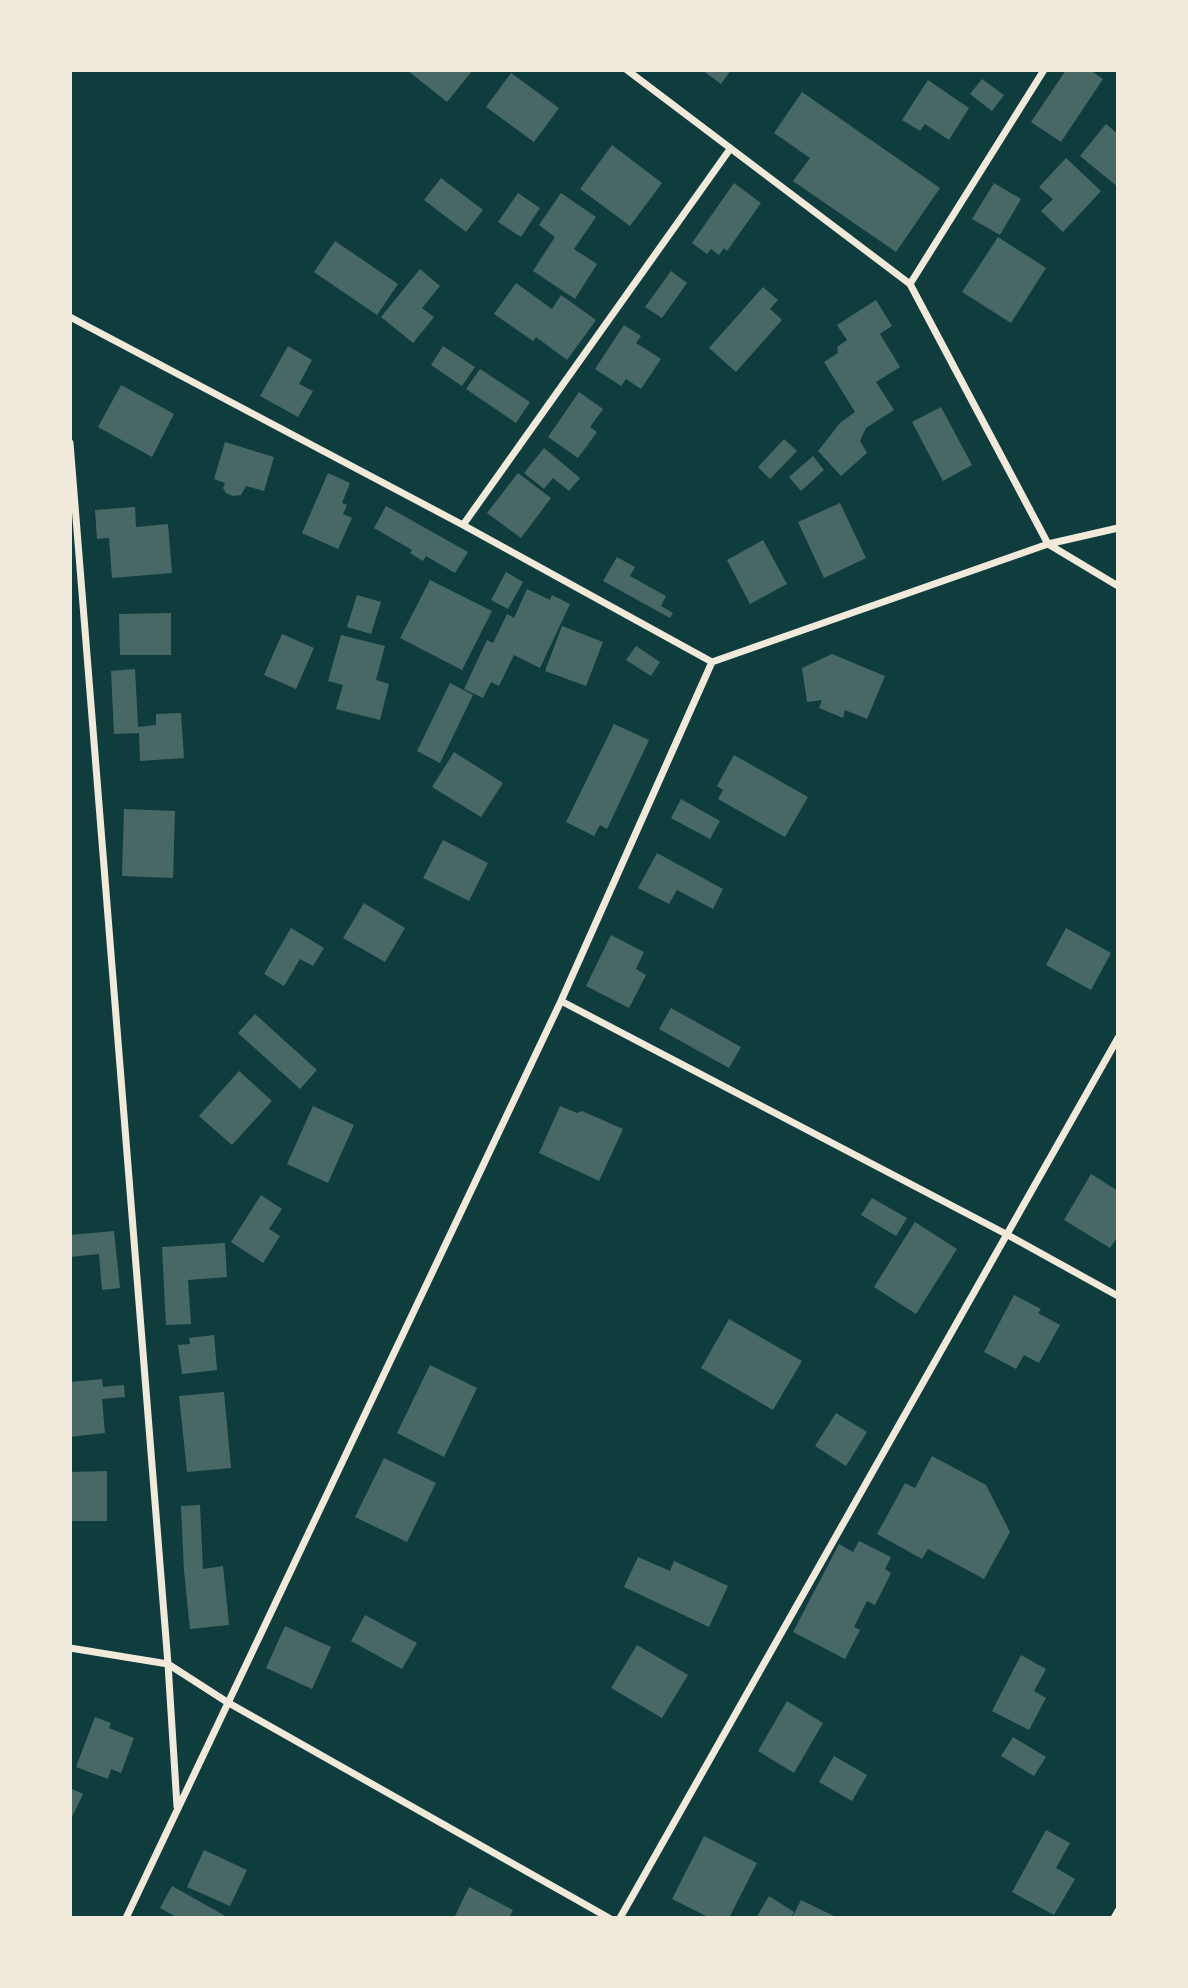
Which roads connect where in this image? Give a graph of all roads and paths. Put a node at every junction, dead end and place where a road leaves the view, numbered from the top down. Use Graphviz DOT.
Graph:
graph roads {
  1 [pos="627,70"];
  2 [pos="1044,70"];
  3 [pos="730,149"];
  4 [pos="910,284"];
  5 [pos="70,317"];
  6 [pos="70,443"];
  7 [pos="463,525"];
  8 [pos="1118,528"];
  9 [pos="73,542"];
  10 [pos="1048,544"];
  11 [pos="1118,586"];
  12 [pos="712,662"];
  13 [pos="561,1001"];
  14 [pos="1118,1038"];
  15 [pos="1006,1234"];
  16 [pos="1118,1296"];
  17 [pos="70,1648"];
  18 [pos="168,1664"];
  19 [pos="227,1702"];
  20 [pos="177,1807"];
  21 [pos="1118,1911"];
  22 [pos="126,1918"];
  23 [pos="609,1918"];
  24 [pos="620,1918"];
  25 [pos="1114,1918"];
  1 -- 3 [label="street"];
  2 -- 4 [label="street"];
  3 -- 4 [label="street"];
  3 -- 7 [label="street"];
  4 -- 10 [label="street"];
  5 -- 7 [label="street"];
  6 -- 9 [label="street"];
  7 -- 12 [label="street"];
  8 -- 10 [label="street"];
  9 -- 18 [label="street"];
  10 -- 11 [label="street"];
  10 -- 12 [label="street"];
  12 -- 13 [label="street"];
  13 -- 15 [label="street"];
  13 -- 19 [label="street"];
  14 -- 15 [label="street"];
  15 -- 16 [label="street"];
  15 -- 24 [label="street"];
  17 -- 18 [label="street"];
  18 -- 19 [label="street"];
  18 -- 20 [label="street"];
  19 -- 20 [label="street"];
  19 -- 23 [label="street"];
  20 -- 22 [label="street"];
  21 -- 25 [label="street"];
}
